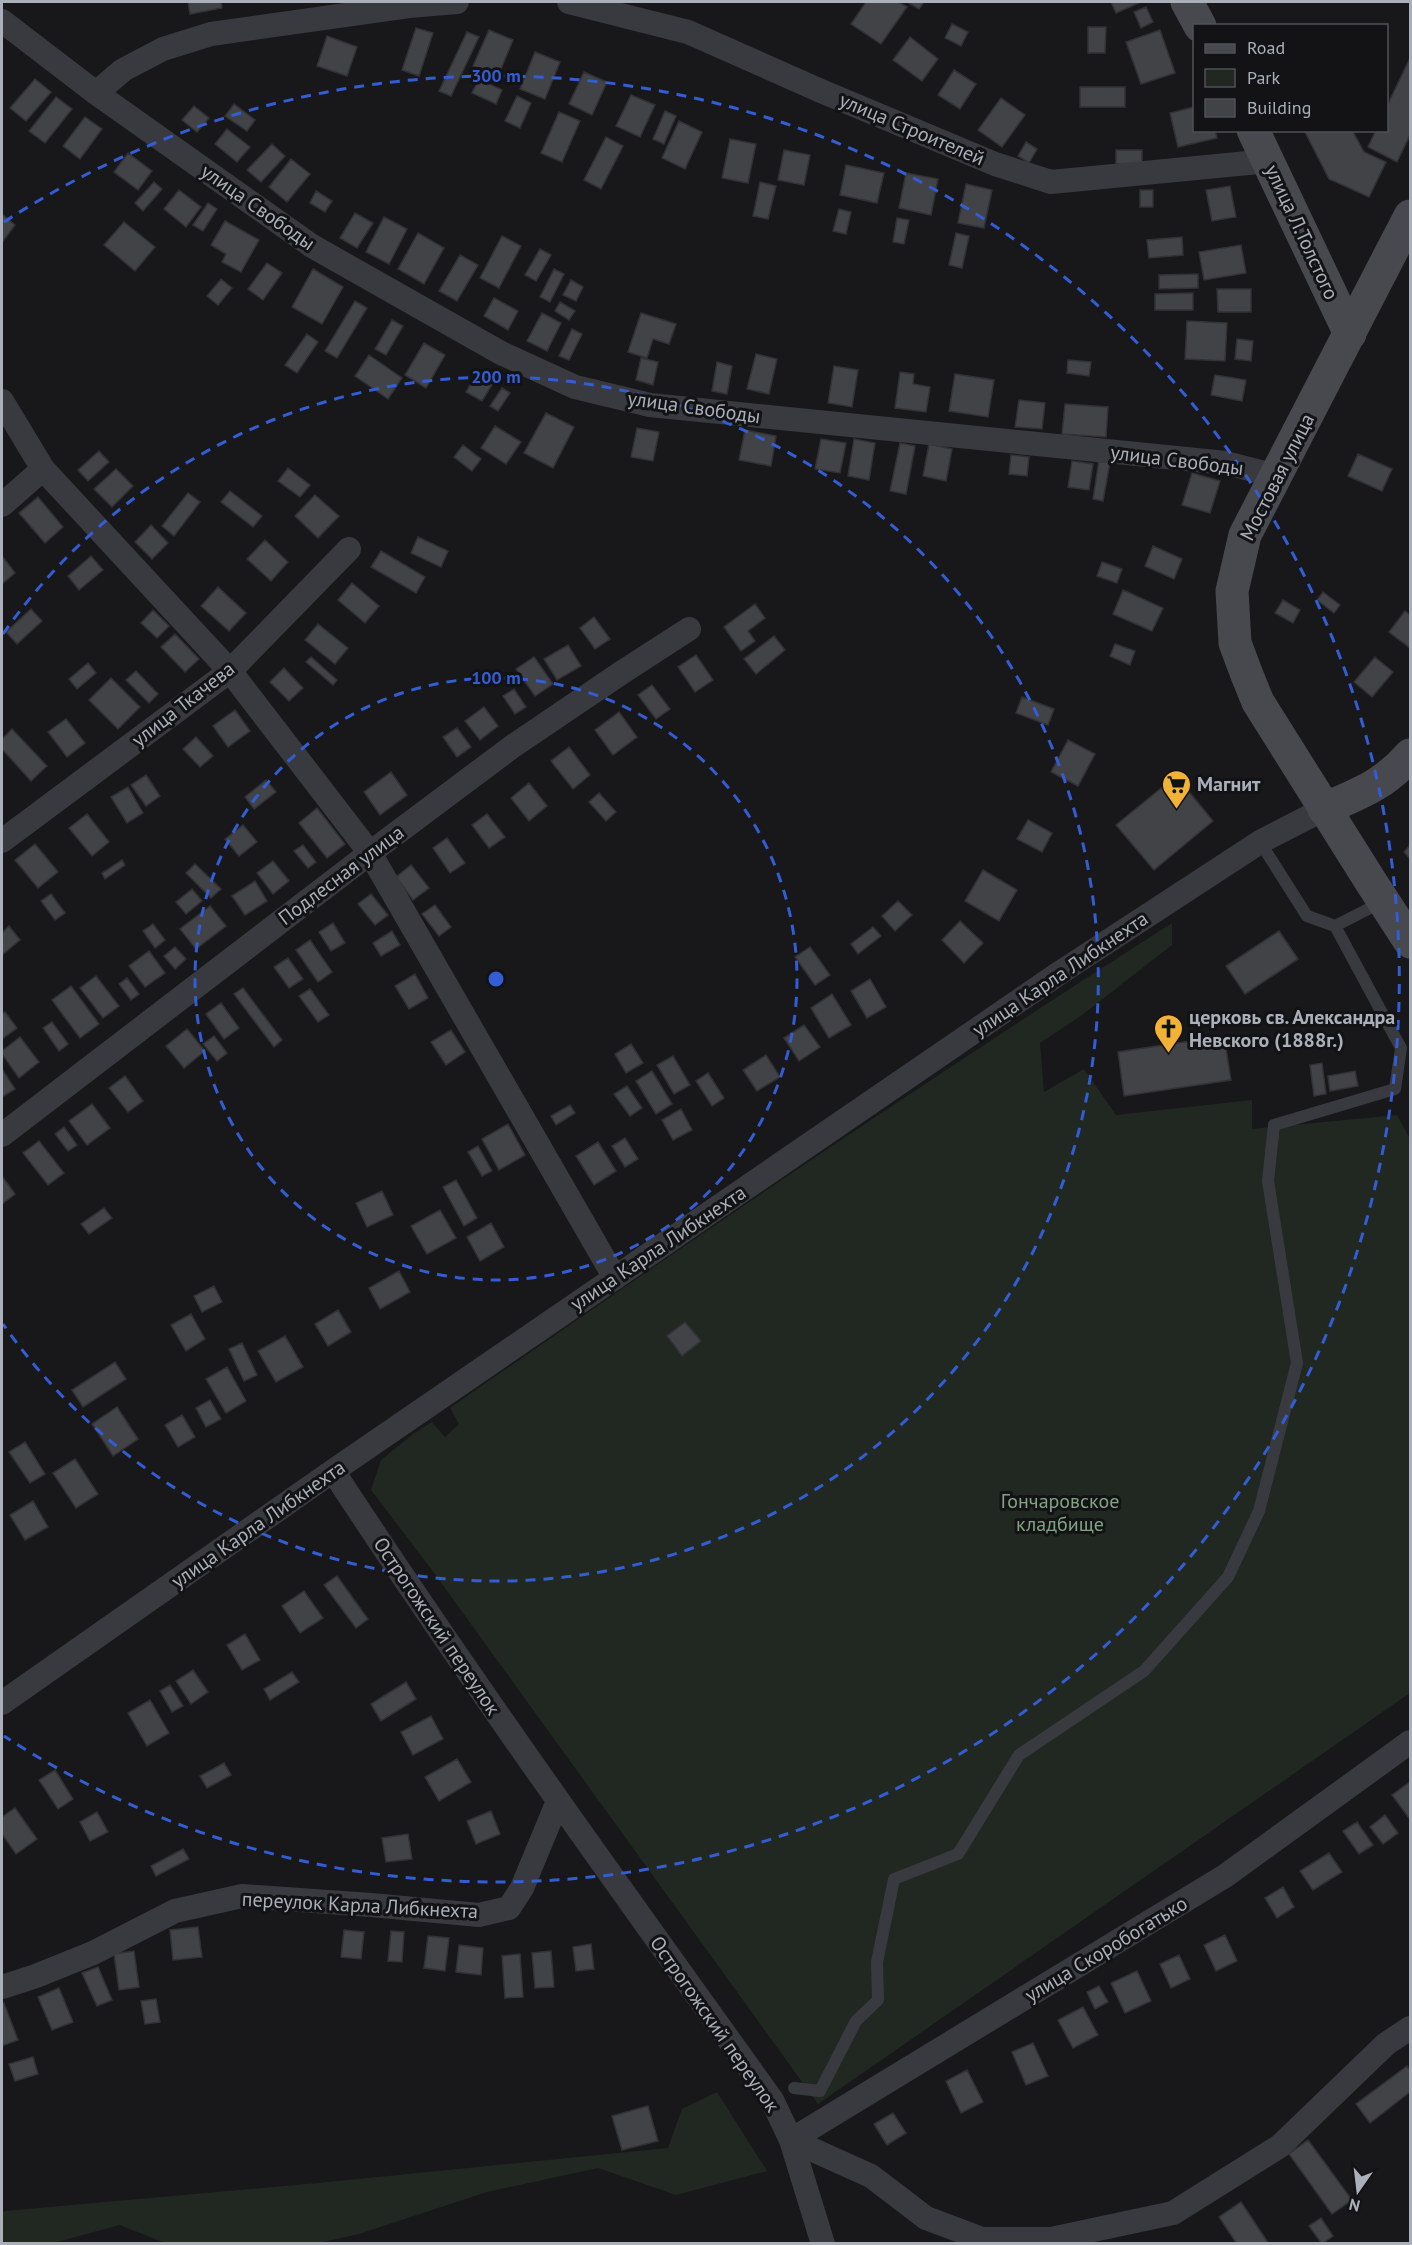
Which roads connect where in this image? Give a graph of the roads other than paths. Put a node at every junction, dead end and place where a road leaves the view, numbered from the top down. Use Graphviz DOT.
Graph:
graph roads {
  1 [pos="457,2"];
  2 [pos="569,2"];
  3 [pos="1187,2"];
  4 [pos="2,21"];
  5 [pos="1199,24"];
  6 [pos="96,93"];
  7 [pos="1254,132"];
  8 [pos="1269,161"];
  9 [pos="1410,216"];
  10 [pos="1350,334"];
  11 [pos="2,401"];
  12 [pos="43,469"];
  13 [pos="1276,476"];
  14 [pos="2,505"];
  15 [pos="349,549"];
  16 [pos="689,629"];
  17 [pos="230,671"];
  18 [pos="1410,755"];
  19 [pos="1324,809"];
  20 [pos="2,841"];
  21 [pos="1260,842"];
  22 [pos="370,853"];
  23 [pos="1383,902"];
  24 [pos="1335,926"];
  25 [pos="1410,942"];
  26 [pos="2,1135"];
  27 [pos="615,1278"];
  28 [pos="333,1471"];
  29 [pos="2,1703"];
  30 [pos="1410,1742"];
  31 [pos="558,1801"];
  32 [pos="2,1987"];
  33 [pos="1410,2028"];
  34 [pos="794,2088"];
  35 [pos="791,2140"];
  36 [pos="823,2244"];
  1 -- 6 [label="street"];
  2 -- 8 [label="street, улица Строителей"];
  3 -- 5 [label="main road"];
  4 -- 6 [label="street, улица Свободы"];
  6 -- 13 [label="street, улица Свободы"];
  7 -- 8 [label="main road, улица Л.Толстого"];
  8 -- 10 [label="main road, улица Л.Толстого"];
  9 -- 10 [label="main road, Мостовая улица"];
  10 -- 13 [label="main road, Мостовая улица"];
  11 -- 12 [label="street"];
  12 -- 14 [label="street"];
  12 -- 17 [label="street"];
  13 -- 19 [label="main road, Мостовая улица"];
  15 -- 17 [label="street, улица Ткачева"];
  16 -- 22 [label="street, Подлесная улица"];
  17 -- 20 [label="street, улица Ткачева"];
  17 -- 22 [label="street"];
  18 -- 19 [label="main road"];
  19 -- 21 [label="street, улица Карла Либкнехта"];
  19 -- 23 [label="main road"];
  21 -- 24 [label="lane"];
  21 -- 27 [label="street, улица Карла Либкнехта"];
  22 -- 26 [label="street, Подлесная улица"];
  22 -- 27 [label="street"];
  23 -- 24 [label="lane"];
  23 -- 25 [label="main road"];
  24 -- 34 [label="lane"];
  27 -- 28 [label="street, улица Карла Либкнехта"];
  28 -- 29 [label="street, улица Карла Либкнехта"];
  28 -- 31 [label="street, Острогожский переулок"];
  30 -- 35 [label="street, улица Скоробогатько"];
  31 -- 32 [label="street, переулок Карла Либкнехта"];
  31 -- 35 [label="street, Острогожский переулок"];
  33 -- 35 [label="street"];
  35 -- 36 [label="street, Острогожский переулок"];
}
